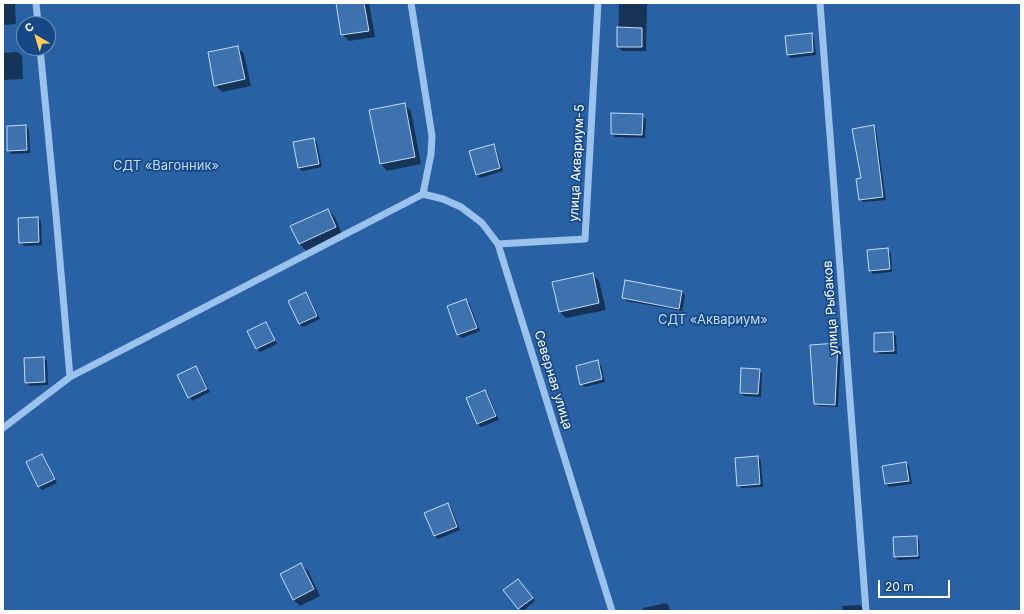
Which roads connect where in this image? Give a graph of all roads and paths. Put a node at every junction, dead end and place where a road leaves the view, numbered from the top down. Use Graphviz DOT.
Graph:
graph roads {
  1 [pos="36,3"];
  2 [pos="411,3"];
  3 [pos="598,3"];
  4 [pos="820,3"];
  5 [pos="37,16"];
  6 [pos="41,56"];
  7 [pos="423,194"];
  8 [pos="498,244"];
  9 [pos="70,377"];
  10 [pos="3,428"];
  11 [pos="612,611"];
  12 [pos="866,611"];
  1 -- 5 [label="street"];
  2 -- 7 [label="street"];
  3 -- 8 [label="street, улица Аквариум-5"];
  4 -- 12 [label="street, улица Рыбаков"];
  6 -- 9 [label="street"];
  7 -- 8 [label="street, Северная улица"];
  7 -- 9 [label="street"];
  8 -- 11 [label="street, Северная улица"];
  9 -- 10 [label="street"];
}
